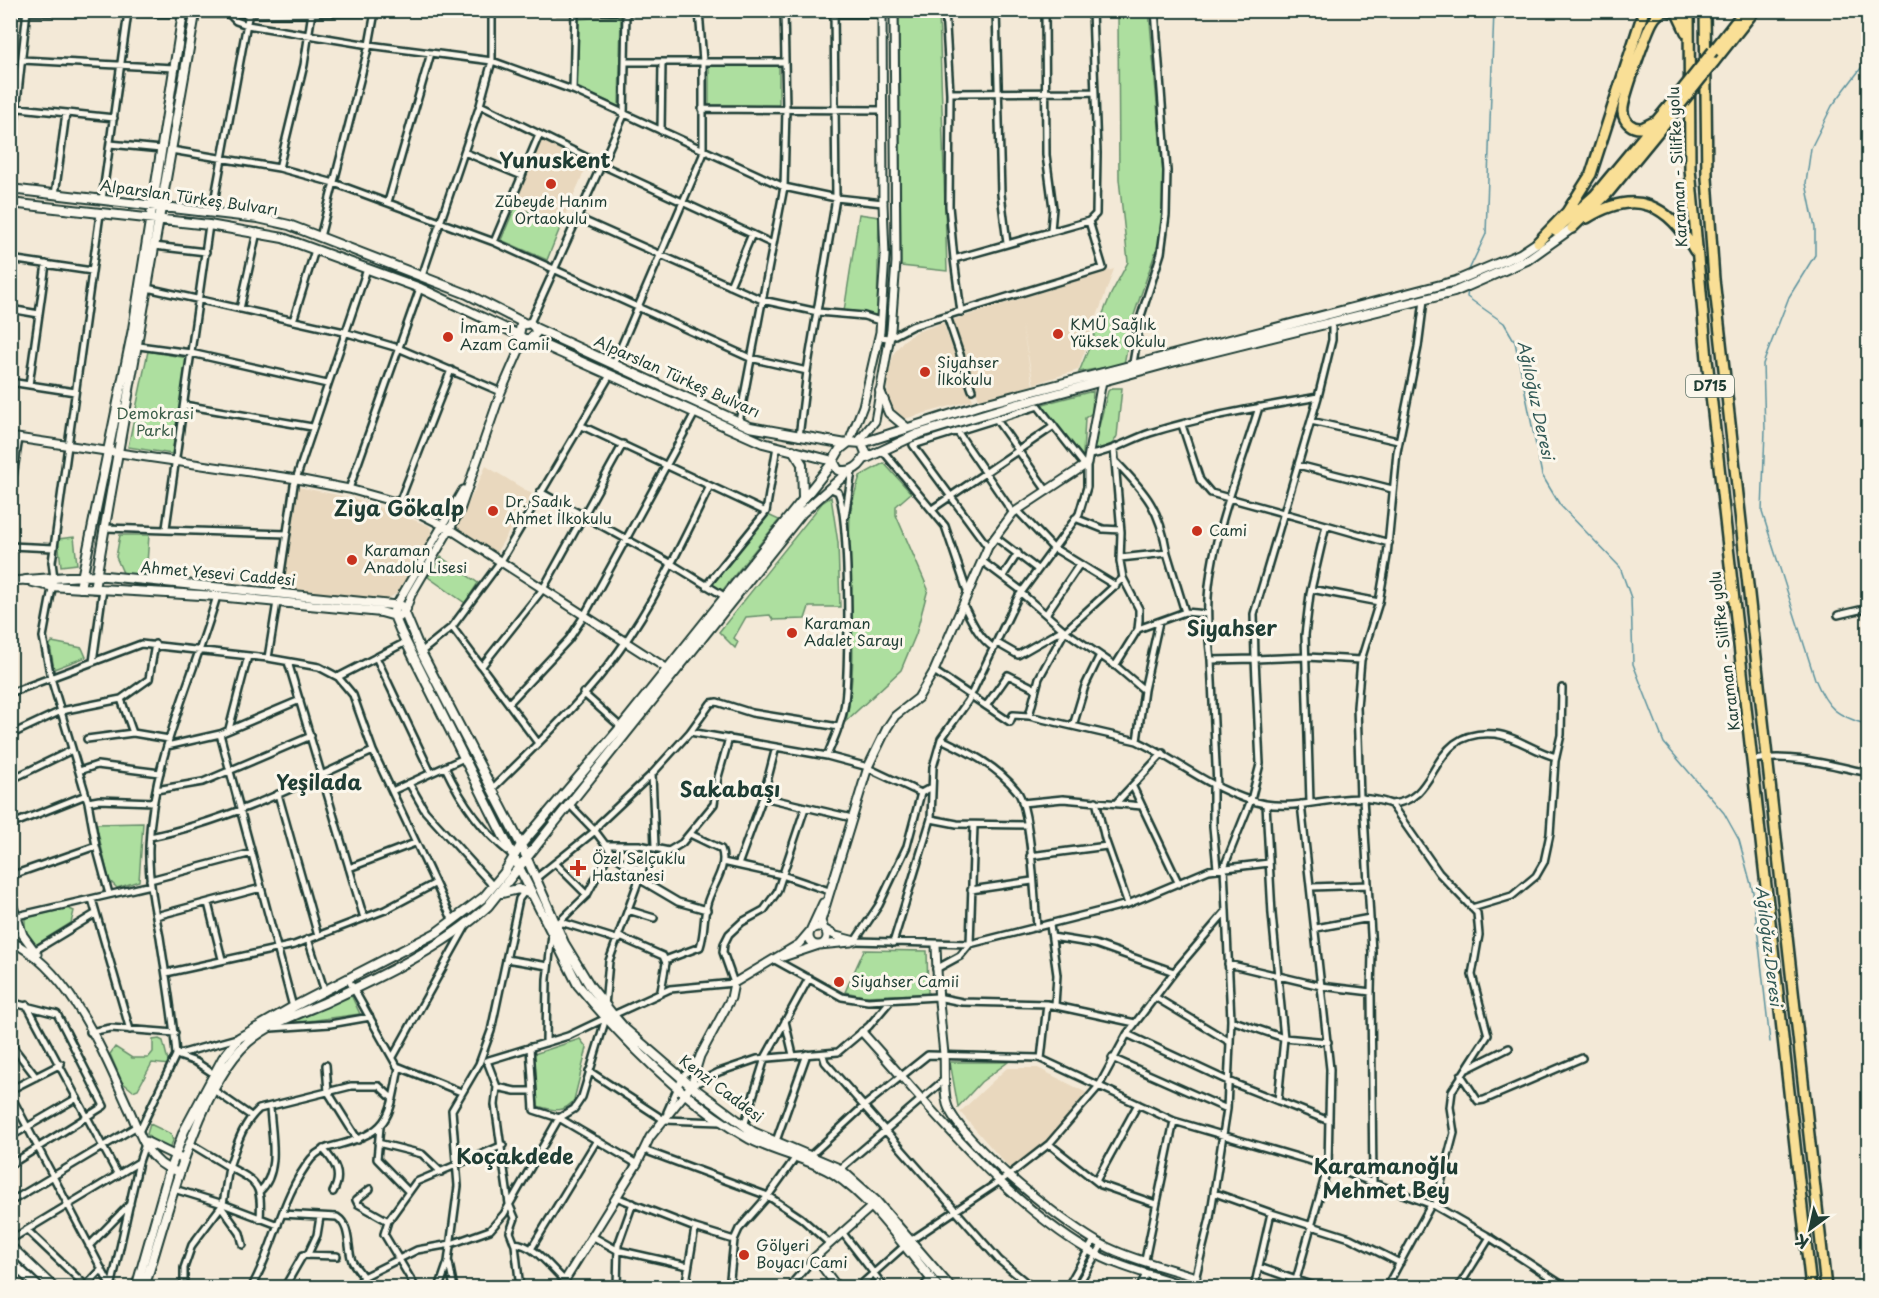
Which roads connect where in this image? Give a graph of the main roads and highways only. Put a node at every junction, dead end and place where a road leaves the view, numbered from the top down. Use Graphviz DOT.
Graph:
graph roads {
  1 [pos="1644,10"];
  2 [pos="1666,10"];
  3 [pos="1689,10"];
  4 [pos="1705,10"];
  5 [pos="1745,10"];
  6 [pos="1755,10"];
  7 [pos="183,13"];
  8 [pos="195,14"];
  9 [pos="1688,54"];
  10 [pos="1658,119"];
  11 [pos="10,189"];
  12 [pos="10,203"];
  13 [pos="152,207"];
  14 [pos="161,208"];
  15 [pos="150,220"];
  16 [pos="159,221"];
  17 [pos="1572,228"];
  18 [pos="1538,242"];
  19 [pos="1697,255"];
  20 [pos="530,325"];
  21 [pos="524,338"];
  22 [pos="880,391"];
  23 [pos="907,428"];
  24 [pos="860,442"];
  25 [pos="848,443"];
  26 [pos="793,450"];
  27 [pos="864,459"];
  28 [pos="833,462"];
  29 [pos="850,471"];
  30 [pos="803,497"];
  31 [pos="85,575"];
  32 [pos="96,575"];
  33 [pos="80,588"];
  34 [pos="94,589"];
  35 [pos="278,597"];
  36 [pos="397,604"];
  37 [pos="406,609"];
  38 [pos="395,616"];
  39 [pos="521,845"];
  40 [pos="514,857"];
  41 [pos="526,861"];
  42 [pos="519,868"];
  43 [pos="528,893"];
  44 [pos="500,894"];
  45 [pos="609,1017"];
  46 [pos="689,1090"];
  47 [pos="907,1244"];
  48 [pos="10,1246"];
  49 [pos="10,1262"];
  50 [pos="39,1287"];
  51 [pos="54,1287"];
  52 [pos="136,1287"];
  53 [pos="144,1287"];
  54 [pos="939,1287"];
  55 [pos="951,1287"];
  56 [pos="1811,1287"];
  57 [pos="1826,1287"];
  1 -- 18 [label="highway"];
  2 -- 9 [label="highway"];
  2 -- 10 [label="highway"];
  3 -- 9 [label="highway, Karaman - Silifke yolu / D715"];
  4 -- 57 [label="highway, Karaman - Silifke yolu / D715"];
  5 -- 10 [label="highway, bridge"];
  6 -- 17 [label="highway, bridge"];
  7 -- 13 [label="main road"];
  8 -- 14 [label="main road"];
  9 -- 19 [label="highway, Karaman - Silifke yolu / D715"];
  10 -- 18 [label="highway"];
  11 -- 13 [label="main road, Alparslan Türkeş Bulvarı"];
  12 -- 15 [label="main road, Alparslan Türkeş Bulvarı"];
  13 -- 14 [label="main road, Alparslan Türkeş Bulvarı"];
  13 -- 15 [label="main road"];
  14 -- 16 [label="main road"];
  14 -- 20 [label="main road, Alparslan Türkeş Bulvarı"];
  15 -- 16 [label="main road, Alparslan Türkeş Bulvarı"];
  15 -- 31 [label="main road"];
  16 -- 21 [label="main road, Alparslan Türkeş Bulvarı"];
  16 -- 32 [label="main road"];
  17 -- 19 [label="highway"];
  17 -- 27 [label="main road"];
  18 -- 23 [label="main road, Alparslan Türkeş Bulvarı"];
  19 -- 56 [label="highway, Karaman - Silifke yolu / D715"];
  20 -- 21 [label="main road"];
  20 -- 21 [label="main road"];
  20 -- 25 [label="main road, Alparslan Türkeş Bulvarı"];
  21 -- 26 [label="main road, Alparslan Türkeş Bulvarı"];
  22 -- 23 [label="main road"];
  23 -- 24 [label="main road, Alparslan Türkeş Bulvarı"];
  24 -- 25 [label="main road, Alparslan Türkeş Bulvarı"];
  24 -- 27 [label="main road"];
  25 -- 28 [label="main road"];
  26 -- 28 [label="main road, Alparslan Türkeş Bulvarı"];
  26 -- 30 [label="main road"];
  27 -- 29 [label="main road"];
  28 -- 29 [label="main road, Alparslan Türkeş Bulvarı"];
  28 -- 30 [label="main road"];
  29 -- 41 [label="main road"];
  30 -- 39 [label="main road"];
  31 -- 32 [label="main road, Ahmet Yesevi Caddesi"];
  31 -- 33 [label="main road"];
  31 -- 33 [label="main road, Ahmet Yesevi Caddesi"];
  32 -- 34 [label="main road"];
  32 -- 35 [label="main road, Ahmet Yesevi Caddesi"];
  33 -- 34 [label="main road, Ahmet Yesevi Caddesi"];
  34 -- 35 [label="main road, Ahmet Yesevi Caddesi"];
  35 -- 36 [label="main road, Ahmet Yesevi Caddesi"];
  35 -- 38 [label="main road, Ahmet Yesevi Caddesi"];
  36 -- 37 [label="main road, Ahmet Yesevi Caddesi"];
  36 -- 38 [label="main road"];
  37 -- 38 [label="main road"];
  37 -- 39 [label="main road"];
  38 -- 40 [label="main road"];
  39 -- 40 [label="main road"];
  39 -- 41 [label="main road"];
  40 -- 42 [label="main road"];
  40 -- 52 [label="main road"];
  41 -- 42 [label="main road"];
  41 -- 45 [label="main road, Kenzi Caddesi"];
  42 -- 43 [label="main road, Kenzi Caddesi"];
  42 -- 44 [label="main road"];
  43 -- 44 [label="main road"];
  43 -- 45 [label="main road, Kenzi Caddesi"];
  44 -- 53 [label="main road"];
  45 -- 46 [label="main road, Kenzi Caddesi"];
  46 -- 47 [label="main road, Kenzi Caddesi"];
  46 -- 47 [label="main road, Kenzi Caddesi"];
  47 -- 54 [label="main road, Kenzi Caddesi"];
  47 -- 55 [label="main road, Kenzi Caddesi"];
  48 -- 51 [label="main road"];
  49 -- 50 [label="main road"];
}
